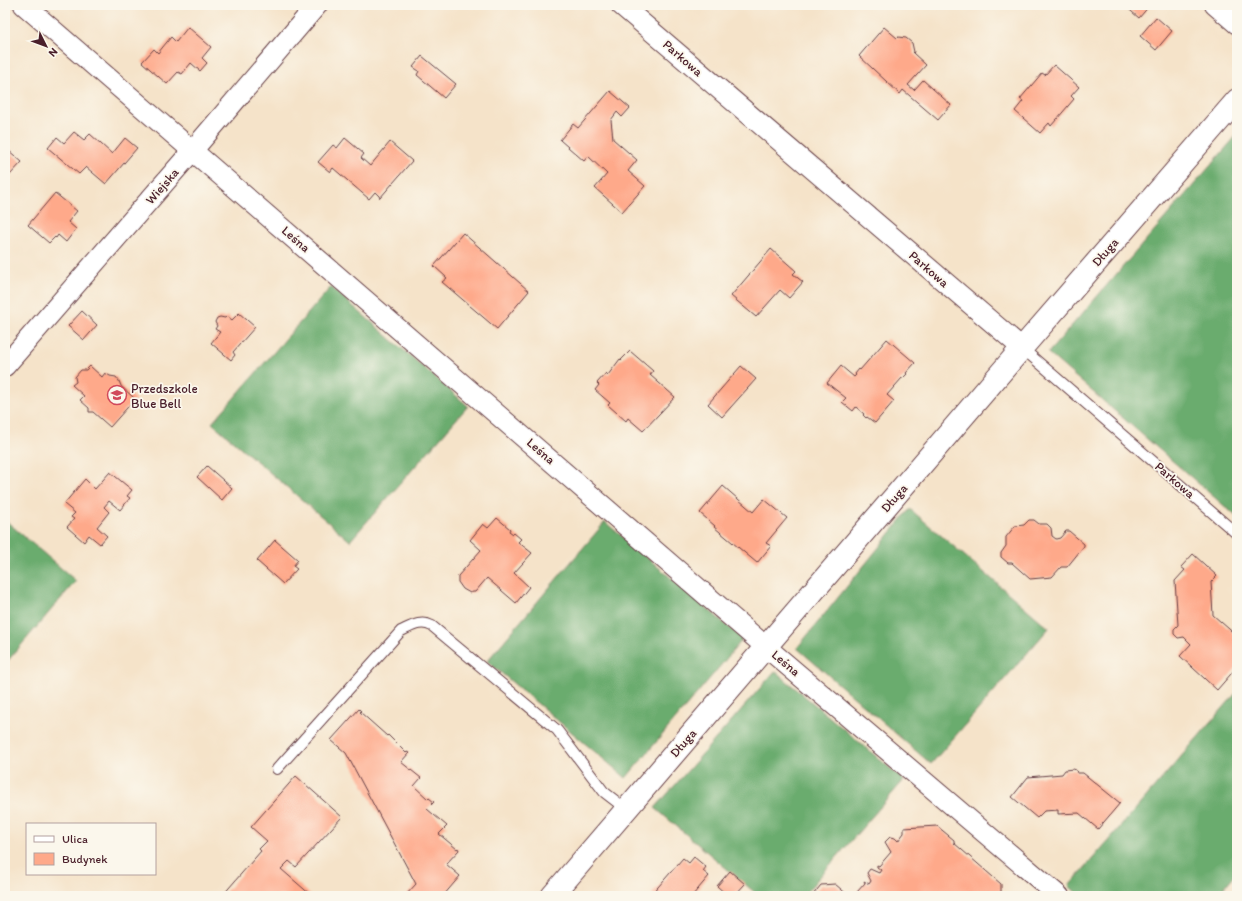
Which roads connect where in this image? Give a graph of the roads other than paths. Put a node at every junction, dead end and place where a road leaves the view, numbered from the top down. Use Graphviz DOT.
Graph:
graph roads {
  1 [pos="24,5"];
  2 [pos="317,5"];
  3 [pos="621,5"];
  4 [pos="1215,5"];
  5 [pos="1237,24"];
  6 [pos="1237,100"];
  7 [pos="193,150"];
  8 [pos="1022,348"];
  9 [pos="5,366"];
  10 [pos="1237,534"];
  11 [pos="766,646"];
  12 [pos="277,769"];
  13 [pos="626,809"];
  14 [pos="552,896"];
  15 [pos="1059,896"];
  1 -- 7 [label="street, Leśna"];
  2 -- 7 [label="street, Wiejska"];
  3 -- 8 [label="street, Parkowa"];
  4 -- 5 [label="street"];
  6 -- 8 [label="street, Długa"];
  7 -- 9 [label="street, Wiejska"];
  7 -- 11 [label="street, Leśna"];
  8 -- 10 [label="lane, Parkowa"];
  8 -- 11 [label="street, Długa"];
  11 -- 13 [label="street, Długa"];
  11 -- 15 [label="street, Leśna"];
  12 -- 13 [label="lane"];
  13 -- 14 [label="street, Długa"];
}
